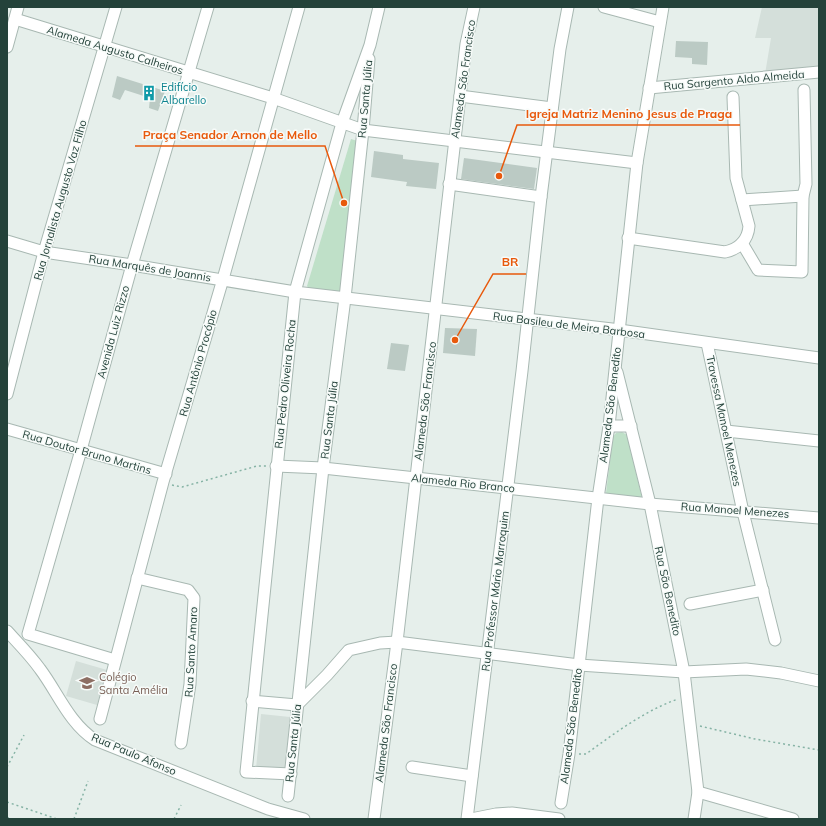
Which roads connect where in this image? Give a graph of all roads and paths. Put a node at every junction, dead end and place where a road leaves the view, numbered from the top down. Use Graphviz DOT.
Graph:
graph roads {
  1 [pos="18,7"];
  2 [pos="116,7"];
  3 [pos="208,7"];
  4 [pos="299,7"];
  5 [pos="379,7"];
  6 [pos="474,7"];
  7 [pos="568,7"];
  8 [pos="604,7"];
  9 [pos="663,7"];
  10 [pos="15,19"];
  11 [pos="660,22"];
  12 [pos="370,45"];
  13 [pos="105,46"];
  14 [pos="7,47"];
  15 [pos="819,72"];
  16 [pos="190,73"];
  17 [pos="649,88"];
  18 [pos="804,90"];
  19 [pos="460,96"];
  20 [pos="733,97"];
  21 [pos="273,98"];
  22 [pos="552,108"];
  23 [pos="342,123"];
  24 [pos="363,130"];
  25 [pos="455,142"];
  26 [pos="546,152"];
  27 [pos="637,163"];
  28 [pos="449,184"];
  29 [pos="803,196"];
  30 [pos="541,197"];
  31 [pos="742,200"];
  32 [pos="628,238"];
  33 [pos="7,241"];
  34 [pos="742,244"];
  35 [pos="44,252"];
  36 [pos="132,265"];
  37 [pos="223,279"];
  38 [pos="295,292"];
  39 [pos="345,298"];
  40 [pos="436,308"];
  41 [pos="528,319"];
  42 [pos="618,330"];
  43 [pos="707,343"];
  44 [pos="819,358"];
  45 [pos="615,365"];
  46 [pos="7,394"];
  47 [pos="609,426"];
  48 [pos="631,426"];
  49 [pos="7,430"];
  50 [pos="726,431"];
  51 [pos="819,441"];
  52 [pos="81,450"];
  53 [pos="276,466"];
  54 [pos="323,468"];
  55 [pos="164,478"];
  56 [pos="416,478"];
  57 [pos="507,488"];
  58 [pos="598,498"];
  59 [pos="650,504"];
  60 [pos="743,512"];
  61 [pos="819,518"];
  62 [pos="137,578"];
  63 [pos="763,590"];
  64 [pos="690,604"];
  65 [pos="7,631"];
  66 [pos="775,640"];
  67 [pos="397,642"];
  68 [pos="488,654"];
  69 [pos="115,660"];
  70 [pos="579,665"];
  71 [pos="684,672"];
  72 [pos="819,681"];
  73 [pos="687,696"];
  74 [pos="252,701"];
  75 [pos="297,705"];
  76 [pos="100,719"];
  77 [pos="690,724"];
  78 [pos="24,734"];
  79 [pos="181,743"];
  80 [pos="819,750"];
  81 [pos="569,754"];
  82 [pos="7,767"];
  83 [pos="412,767"];
  84 [pos="291,774"];
  85 [pos="472,776"];
  86 [pos="88,781"];
  87 [pos="698,792"];
  88 [pos="288,796"];
  89 [pos="7,802"];
  90 [pos="561,803"];
  91 [pos="181,805"];
  92 [pos="7,817"];
  93 [pos="10,819"];
  94 [pos="57,819"];
  95 [pos="74,819"];
  96 [pos="174,819"];
  97 [pos="304,819"];
  98 [pos="374,819"];
  99 [pos="467,819"];
  100 [pos="471,819"];
  101 [pos="559,819"];
  102 [pos="694,819"];
  103 [pos="792,819"];
  1 -- 10 [label="street"];
  2 -- 13 [label="street, Rua Jornalista Augusto Vaz Filho"];
  3 -- 16 [label="street, Avenida Luiz Rizzo"];
  4 -- 21 [label="street, Rua Antônio Procópio"];
  5 -- 12 [label="street, Rua Pedro Oliveira Rocha"];
  6 -- 19 [label="street, Alameda São Francisco"];
  7 -- 22 [label="street, Rua Professor Mário Marroquim"];
  8 -- 11 [label="street"];
  9 -- 11 [label="street, Alameda São Benedito"];
  10 -- 13 [label="street, Alameda Augusto Calheiros"];
  10 -- 14 [label="street"];
  11 -- 17 [label="street, Alameda São Benedito"];
  12 -- 23 [label="street, Rua Pedro Oliveira Rocha"];
  12 -- 24 [label="street, Rua Santa Júlia"];
  13 -- 16 [label="street, Alameda Augusto Calheiros"];
  13 -- 35 [label="street, Rua Jornalista Augusto Vaz Filho"];
  15 -- 17 [label="street, Rua Sargento Aldo Almeida"];
  16 -- 21 [label="street, Alameda Augusto Calheiros"];
  16 -- 36 [label="street, Avenida Luiz Rizzo"];
  17 -- 27 [label="street, Alameda São Benedito"];
  18 -- 29 [label="street"];
  19 -- 22 [label="street"];
  19 -- 25 [label="street, Alameda São Francisco"];
  20 -- 31 [label="street"];
  21 -- 23 [label="street, Alameda Augusto Calheiros"];
  21 -- 37 [label="street, Rua Antônio Procópio"];
  22 -- 26 [label="street, Rua Professor Mário Marroquim"];
  23 -- 24 [label="street, Alameda Augusto Calheiros"];
  23 -- 38 [label="street, Rua Pedro Oliveira Rocha"];
  24 -- 25 [label="street, Alameda Augusto Calheiros"];
  24 -- 39 [label="street, Rua Santa Júlia"];
  25 -- 26 [label="street, Alameda Augusto Calheiros"];
  25 -- 28 [label="street, Alameda São Francisco"];
  26 -- 27 [label="street, Alameda Augusto Calheiros"];
  26 -- 30 [label="street, Rua Professor Mário Marroquim"];
  27 -- 32 [label="street, Alameda São Benedito"];
  28 -- 30 [label="street"];
  28 -- 40 [label="street, Alameda São Francisco"];
  29 -- 31 [label="street"];
  29 -- 34 [label="street"];
  30 -- 41 [label="street, Rua Professor Mário Marroquim"];
  31 -- 34 [label="street"];
  32 -- 34 [label="street"];
  32 -- 42 [label="street, Alameda São Benedito"];
  33 -- 35 [label="street, Rua Marquês de Joannis"];
  35 -- 36 [label="street, Rua Marquês de Joannis"];
  35 -- 46 [label="street, Rua Jornalista Augusto Vaz Filho"];
  36 -- 37 [label="street, Rua Marquês de Joannis"];
  36 -- 52 [label="street, Avenida Luiz Rizzo"];
  37 -- 38 [label="street, Rua Marquês de Joannis"];
  37 -- 55 [label="street, Rua Antônio Procópio"];
  38 -- 39 [label="street, Rua Basileu de Meira Barbosa"];
  38 -- 53 [label="street, Rua Pedro Oliveira Rocha"];
  39 -- 40 [label="street, Rua Basileu de Meira Barbosa"];
  39 -- 54 [label="street, Rua Santa Júlia"];
  40 -- 41 [label="street, Rua Basileu de Meira Barbosa"];
  40 -- 56 [label="street, Alameda São Francisco"];
  41 -- 42 [label="street, Rua Basileu de Meira Barbosa"];
  41 -- 57 [label="street, Rua Professor Mário Marroquim"];
  42 -- 43 [label="street, Rua Basileu de Meira Barbosa"];
  42 -- 45 [label="street, Alameda São Benedito"];
  43 -- 44 [label="street, Rua Basileu de Meira Barbosa"];
  43 -- 50 [label="street, Travessa Manoel Menezes"];
  45 -- 47 [label="street, Alameda São Benedito"];
  45 -- 48 [label="street, Rua São Benedito"];
  47 -- 48 [label="street"];
  47 -- 58 [label="street, Alameda São Benedito"];
  48 -- 59 [label="street, Rua São Benedito"];
  49 -- 52 [label="street, Rua Doutor Bruno Martins"];
  50 -- 51 [label="street"];
  50 -- 60 [label="street, Travessa Manoel Menezes"];
  52 -- 55 [label="street, Rua Doutor Bruno Martins"];
  52 -- 69 [label="street, Avenida Luiz Rizzo"];
  53 -- 54 [label="street, Alameda Rio Branco"];
  53 -- 55 [label="path"];
  53 -- 74 [label="street, Rua Pedro Oliveira Rocha"];
  54 -- 56 [label="street, Alameda Rio Branco"];
  54 -- 75 [label="street, Rua Santa Júlia"];
  55 -- 62 [label="street, Rua Antônio Procópio"];
  56 -- 57 [label="street, Alameda Rio Branco"];
  56 -- 67 [label="street, Alameda São Francisco"];
  57 -- 58 [label="street, Alameda Rio Branco"];
  57 -- 68 [label="street, Rua Professor Mário Marroquim"];
  58 -- 59 [label="street, Alameda Rio Branco"];
  58 -- 70 [label="street, Alameda São Benedito"];
  59 -- 60 [label="street, Rua Manoel Menezes"];
  59 -- 71 [label="street, Rua São Benedito"];
  60 -- 61 [label="street, Rua Manoel Menezes"];
  60 -- 63 [label="street, Travessa Manoel Menezes"];
  62 -- 69 [label="street, Rua Antônio Procópio"];
  62 -- 79 [label="street, Rua Santo Amaro"];
  63 -- 64 [label="street"];
  63 -- 66 [label="street, Travessa Manoel Menezes"];
  65 -- 97 [label="street, Rua Paulo Afonso"];
  67 -- 68 [label="street"];
  67 -- 75 [label="street"];
  67 -- 98 [label="street, Alameda São Francisco"];
  68 -- 70 [label="street"];
  68 -- 85 [label="street, Rua Professor Mário Marroquim"];
  69 -- 76 [label="street, Rua Antônio Procópio"];
  70 -- 71 [label="street"];
  70 -- 81 [label="street, Alameda São Benedito"];
  71 -- 72 [label="street"];
  71 -- 73 [label="street, Rua São Benedito"];
  73 -- 77 [label="street, Rua São Benedito"];
  73 -- 81 [label="path"];
  74 -- 75 [label="street"];
  74 -- 84 [label="street, Rua Pedro Oliveira Rocha"];
  75 -- 84 [label="street, Rua Santa Júlia"];
  77 -- 80 [label="path"];
  77 -- 87 [label="street, Rua São Benedito"];
  78 -- 82 [label="path"];
  81 -- 90 [label="street, Alameda São Benedito"];
  83 -- 85 [label="street"];
  84 -- 88 [label="street, Rua Santa Júlia"];
  85 -- 99 [label="street, Rua Professor Mário Marroquim"];
  86 -- 95 [label="path"];
  87 -- 102 [label="street, Rua São Benedito"];
  87 -- 103 [label="street"];
  89 -- 94 [label="path"];
  91 -- 96 [label="path"];
  92 -- 93 [label="path"];
  100 -- 101 [label="street"];
}
